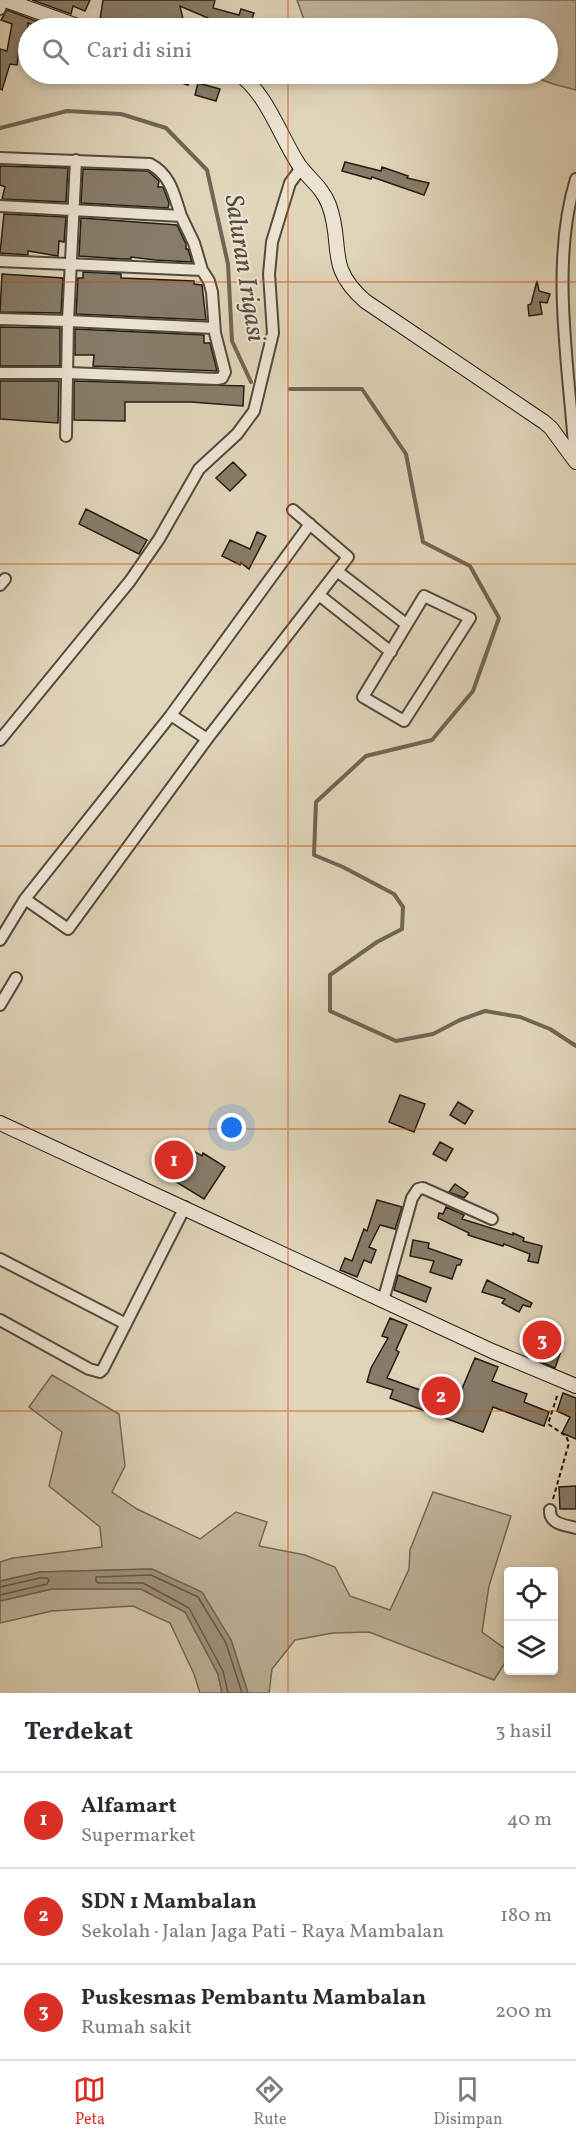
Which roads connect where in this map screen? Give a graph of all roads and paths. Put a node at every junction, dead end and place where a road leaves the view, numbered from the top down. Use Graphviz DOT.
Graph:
graph roads {
  1 [pos="4,0"];
  2 [pos="0,9"];
  3 [pos="55,18"];
  4 [pos="250,84"];
  5 [pos="0,158"];
  6 [pos="76,160"];
  7 [pos="301,168"];
  8 [pos="576,179"];
  9 [pos="0,206"];
  10 [pos="74,210"];
  11 [pos="181,216"];
  12 [pos="0,261"];
  13 [pos="71,264"];
  14 [pos="202,270"];
  15 [pos="0,319"];
  16 [pos="68,321"];
  17 [pos="214,328"];
  18 [pos="0,373"];
  19 [pos="68,373"];
  20 [pos="66,436"];
  21 [pos="576,461"];
  22 [pos="293,510"];
  23 [pos="310,524"];
  24 [pos="337,571"];
  25 [pos="319,595"];
  26 [pos="406,624"];
  27 [pos="391,652"];
  28 [pos="171,715"];
  29 [pos="207,739"];
  30 [pos="0,740"];
  31 [pos="25,899"];
  32 [pos="0,940"];
  33 [pos="16,978"];
  34 [pos="0,1005"];
  35 [pos="0,1123"];
  36 [pos="185,1207"];
  37 [pos="492,1219"];
  38 [pos="0,1259"];
  39 [pos="383,1300"];
  40 [pos="0,1320"];
  41 [pos="126,1324"];
  42 [pos="562,1381"];
  43 [pos="576,1386"];
  44 [pos="550,1510"];
  45 [pos="576,1528"];
  1 -- 2 [label="street"];
  1 -- 3 [label="street"];
  4 -- 7 [label="street"];
  5 -- 6 [label="street"];
  6 -- 10 [label="street"];
  6 -- 11 [label="street"];
  7 -- 21 [label="street"];
  7 -- 30 [label="street"];
  8 -- 21 [label="street"];
  9 -- 10 [label="street"];
  10 -- 11 [label="street"];
  10 -- 13 [label="street"];
  11 -- 14 [label="street"];
  12 -- 13 [label="street"];
  13 -- 14 [label="street"];
  13 -- 16 [label="street"];
  14 -- 17 [label="street"];
  15 -- 16 [label="street"];
  16 -- 17 [label="street"];
  16 -- 19 [label="street"];
  17 -- 19 [label="street"];
  18 -- 19 [label="street"];
  19 -- 20 [label="street"];
  22 -- 23 [label="street"];
  23 -- 24 [label="street"];
  23 -- 28 [label="street"];
  24 -- 25 [label="street"];
  24 -- 26 [label="street"];
  25 -- 27 [label="street"];
  25 -- 29 [label="street"];
  26 -- 27 [label="street"];
  26 -- 27 [label="street"];
  28 -- 29 [label="street"];
  28 -- 31 [label="street"];
  29 -- 31 [label="street"];
  31 -- 32 [label="street"];
  33 -- 34 [label="street"];
  35 -- 36 [label="street"];
  36 -- 39 [label="street"];
  36 -- 41 [label="street"];
  37 -- 39 [label="street"];
  38 -- 41 [label="street"];
  39 -- 42 [label="street"];
  40 -- 41 [label="street"];
  42 -- 43 [label="street"];
  42 -- 44 [label="path"];
  44 -- 45 [label="street"];
}
